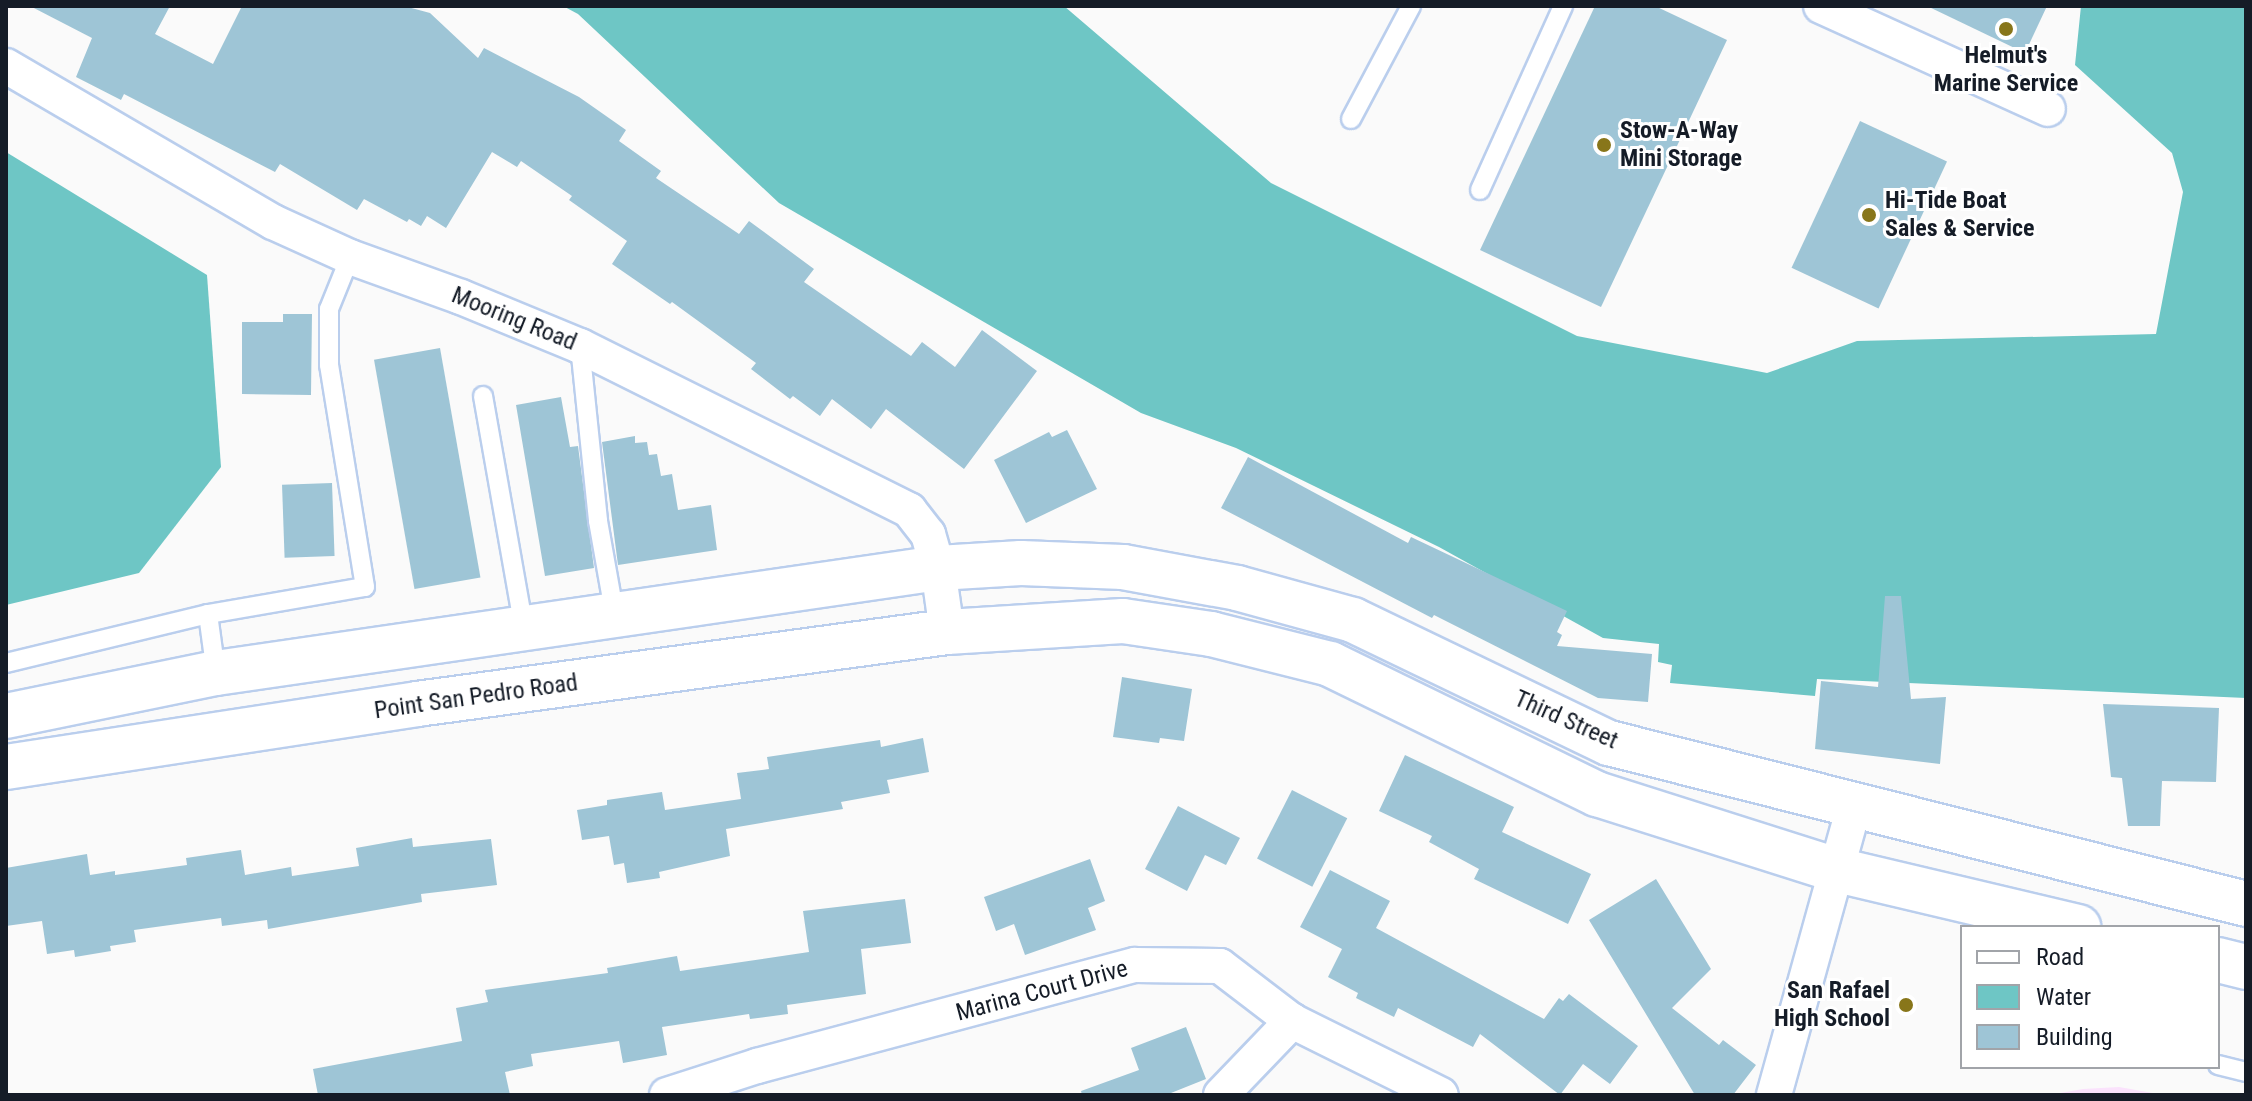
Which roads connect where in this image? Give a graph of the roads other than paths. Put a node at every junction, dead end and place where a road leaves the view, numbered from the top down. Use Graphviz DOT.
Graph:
graph roads {
  1 [pos="1411,6"];
  2 [pos="1563,6"];
  3 [pos="1828,7"];
  4 [pos="6,66"];
  5 [pos="2048,109"];
  6 [pos="1351,119"];
  7 [pos="1480,190"];
  8 [pos="350,257"];
  9 [pos="580,346"];
  10 [pos="483,396"];
  11 [pos="938,568"];
  12 [pos="208,614"];
  13 [pos="615,616"];
  14 [pos="524,629"];
  15 [pos="947,632"];
  16 [pos="6,663"];
  17 [pos="216,673"];
  18 [pos="6,716"];
  19 [pos="6,767"];
  20 [pos="1854,806"];
  21 [pos="1837,870"];
  22 [pos="2246,904"];
  23 [pos="2031,922"];
  24 [pos="2059,925"];
  25 [pos="2220,960"];
  26 [pos="2246,967"];
  27 [pos="1292,1021"];
  28 [pos="2220,1066"];
  29 [pos="2246,1072"];
  30 [pos="667,1095"];
  31 [pos="1221,1095"];
  32 [pos="1441,1095"];
  33 [pos="1774,1095"];
  1 -- 6 [label="lane"];
  2 -- 7 [label="lane"];
  3 -- 5 [label="street"];
  4 -- 8 [label="street, Mooring Road"];
  8 -- 9 [label="street, Mooring Road"];
  8 -- 12 [label="lane"];
  9 -- 11 [label="street, Mooring Road"];
  9 -- 13 [label="lane"];
  10 -- 14 [label="lane"];
  11 -- 13 [label="main road"];
  11 -- 15 [label="street, Mooring Road"];
  11 -- 20 [label="main road, Third Street"];
  12 -- 16 [label="lane"];
  12 -- 17 [label="lane"];
  13 -- 14 [label="main road"];
  14 -- 17 [label="main road"];
  15 -- 19 [label="main road, Point San Pedro Road"];
  15 -- 21 [label="main road"];
  17 -- 18 [label="main road"];
  20 -- 21 [label="street"];
  20 -- 22 [label="main road, Third Street"];
  21 -- 23 [label="main road"];
  21 -- 33 [label="street"];
  23 -- 24 [label="main road"];
  25 -- 26 [label="main road"];
  27 -- 30 [label="street, Marina Court Drive"];
  27 -- 31 [label="street"];
  27 -- 32 [label="street, Marina Court Drive"];
  28 -- 29 [label="lane"];
}
